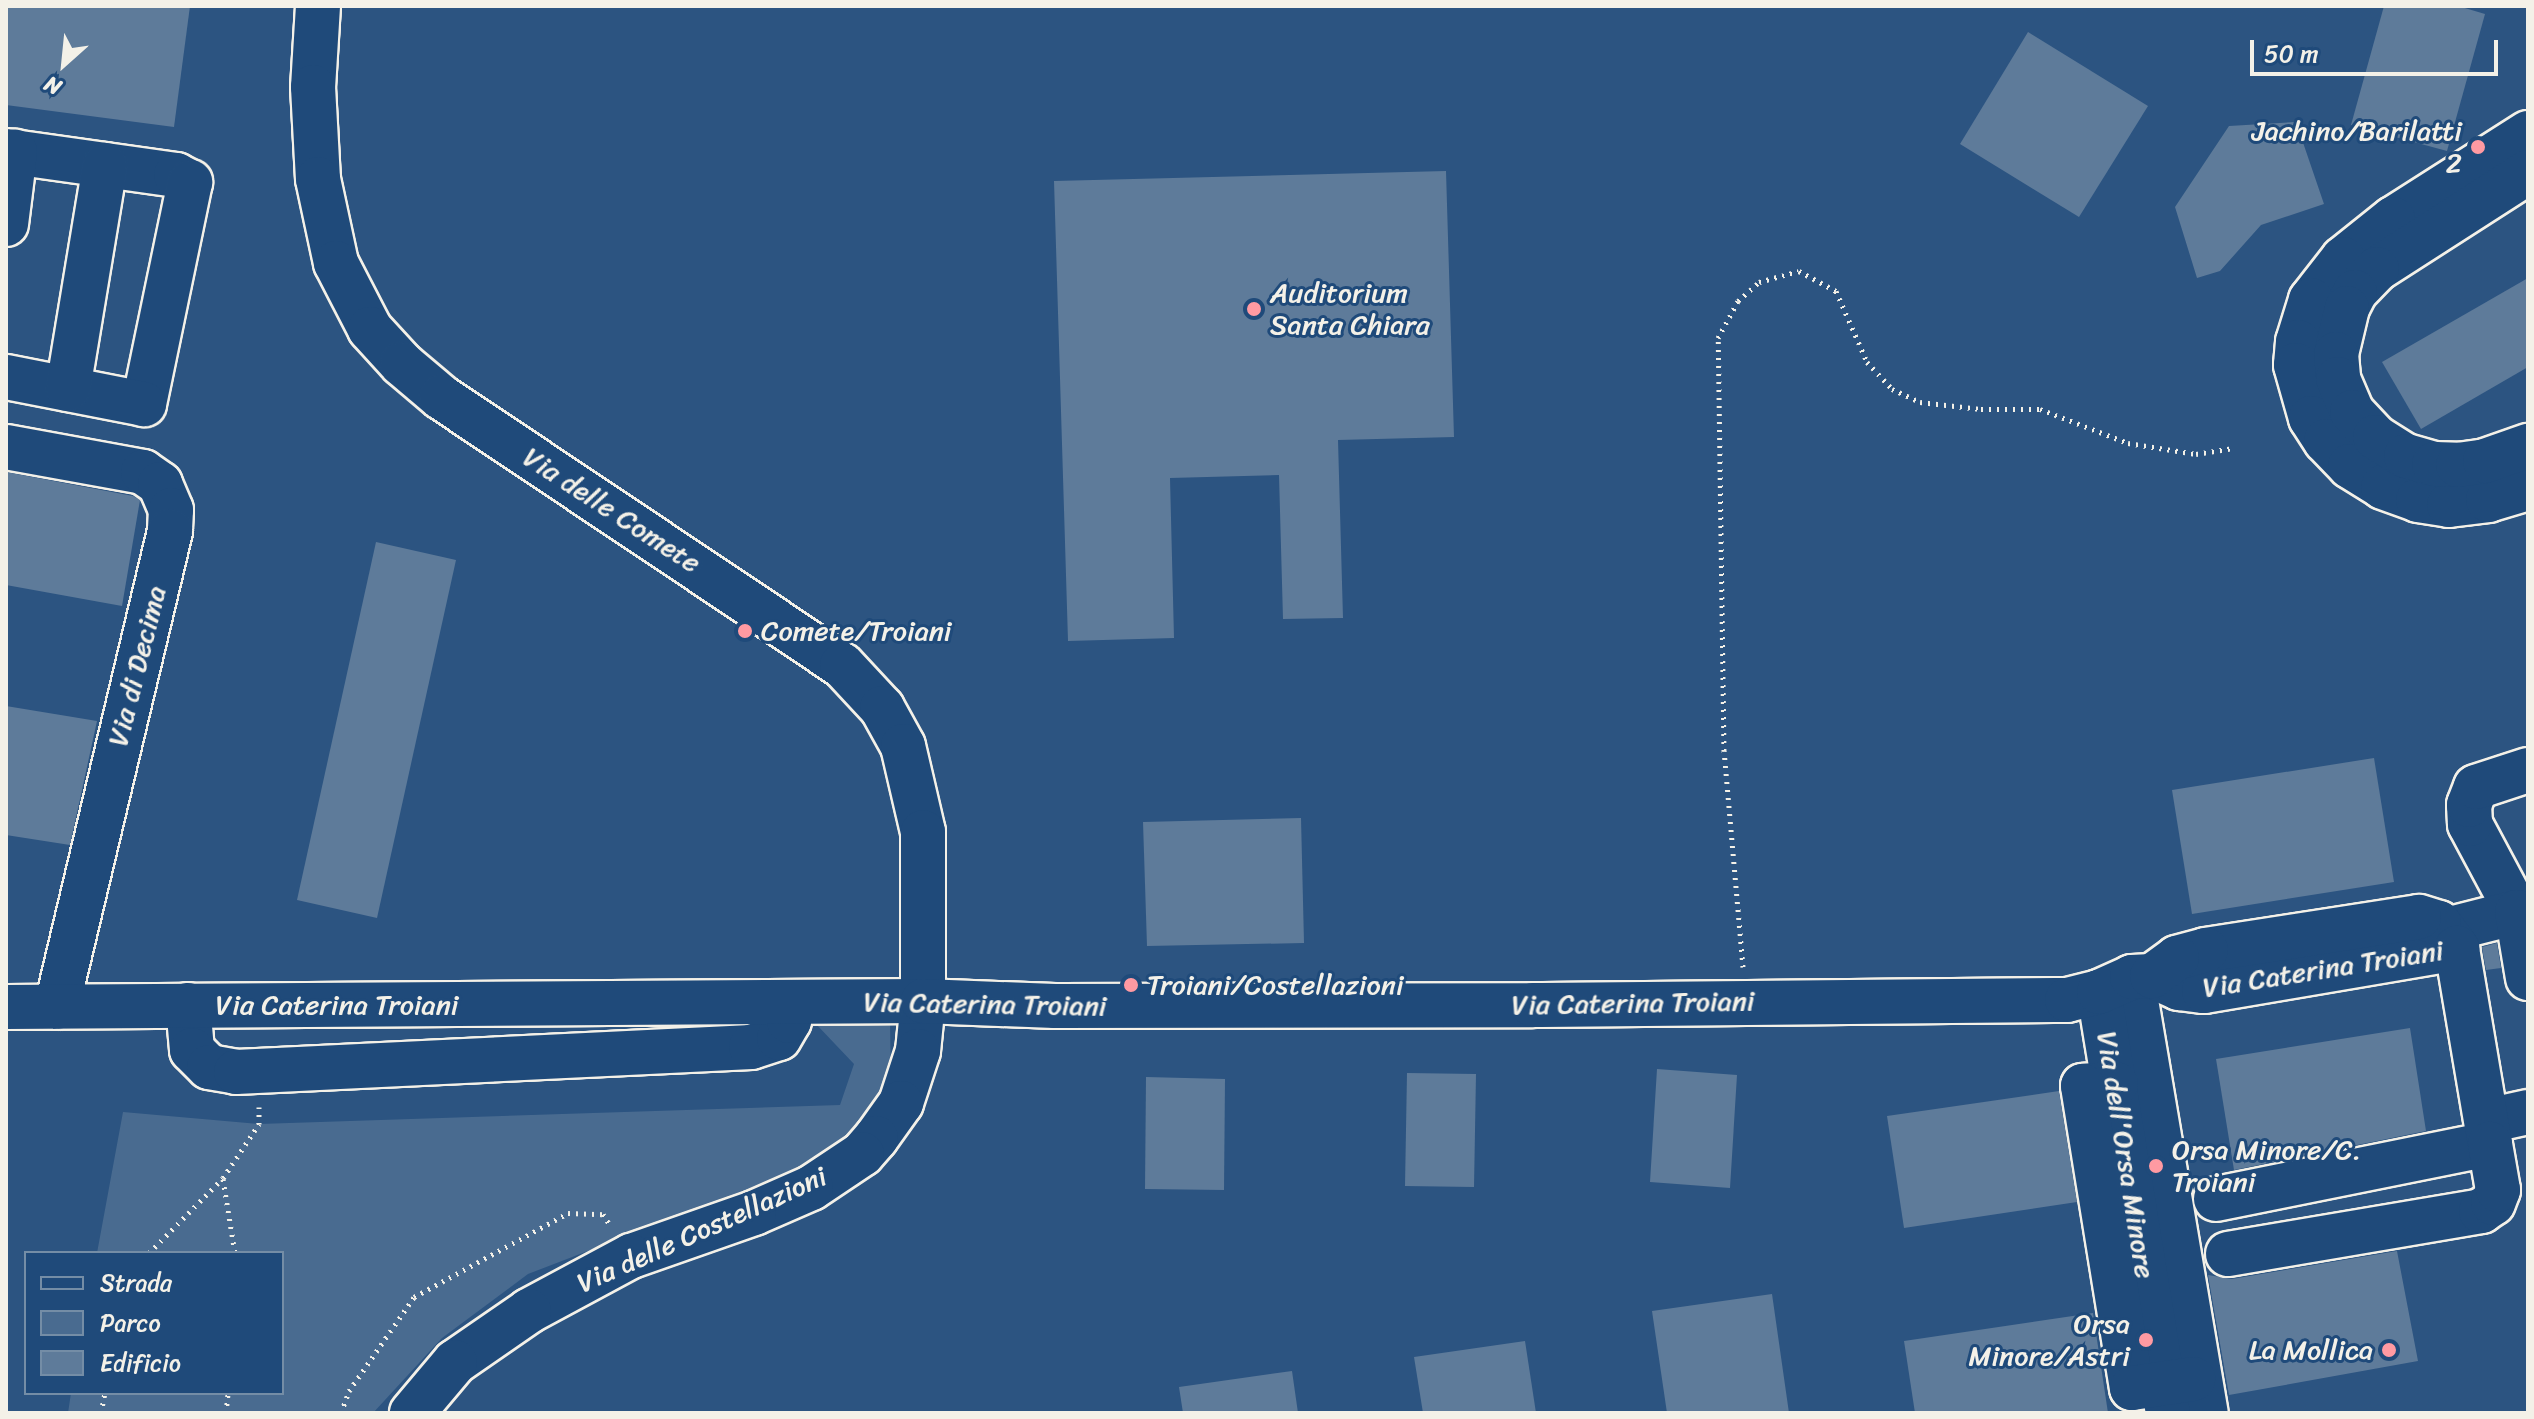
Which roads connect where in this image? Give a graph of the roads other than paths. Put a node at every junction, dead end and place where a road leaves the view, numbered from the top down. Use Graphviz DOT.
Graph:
graph roads {
  1 [pos="318,6"];
  2 [pos="2528,133"];
  3 [pos="11,152"];
  4 [pos="105,165"];
  5 [pos="2528,172"];
  6 [pos="6,224"];
  7 [pos="6,377"];
  8 [pos="68,389"];
  9 [pos="2528,446"];
  10 [pos="6,447"];
  11 [pos="2528,488"];
  12 [pos="2528,770"];
  13 [pos="2517,912"];
  14 [pos="2452,939"];
  15 [pos="2528,978"];
  16 [pos="2128,982"];
  17 [pos="923,1001"];
  18 [pos="791,1004"];
  19 [pos="188,1005"];
  20 [pos="6,1007"];
  21 [pos="57,1007"];
  22 [pos="2502,1126"];
  23 [pos="2216,1199"];
  24 [pos="2228,1254"];
  25 [pos="2184,1397"];
  26 [pos="412,1413"];
  1 -- 17 [label="street, Via delle Comete"];
  2 -- 11 [label="street"];
  3 -- 4 [label="street"];
  3 -- 6 [label="street"];
  4 -- 8 [label="street"];
  4 -- 8 [label="street"];
  5 -- 9 [label="street"];
  7 -- 8 [label="street"];
  10 -- 21 [label="street, Via di Decima"];
  12 -- 13 [label="street"];
  13 -- 14 [label="street, Via Caterina Troiani"];
  13 -- 15 [label="street"];
  14 -- 16 [label="street, Via Caterina Troiani"];
  14 -- 22 [label="street"];
  16 -- 17 [label="street, Via Caterina Troiani"];
  16 -- 25 [label="street, Via dell'Orsa Minore"];
  17 -- 18 [label="street, Via Caterina Troiani"];
  17 -- 26 [label="street, Via delle Costellazioni"];
  18 -- 19 [label="street, Via Caterina Troiani"];
  18 -- 19 [label="street"];
  19 -- 21 [label="street, Via Caterina Troiani"];
  20 -- 21 [label="street, Via Caterina Troiani"];
  22 -- 23 [label="street"];
  22 -- 24 [label="street"];
}
